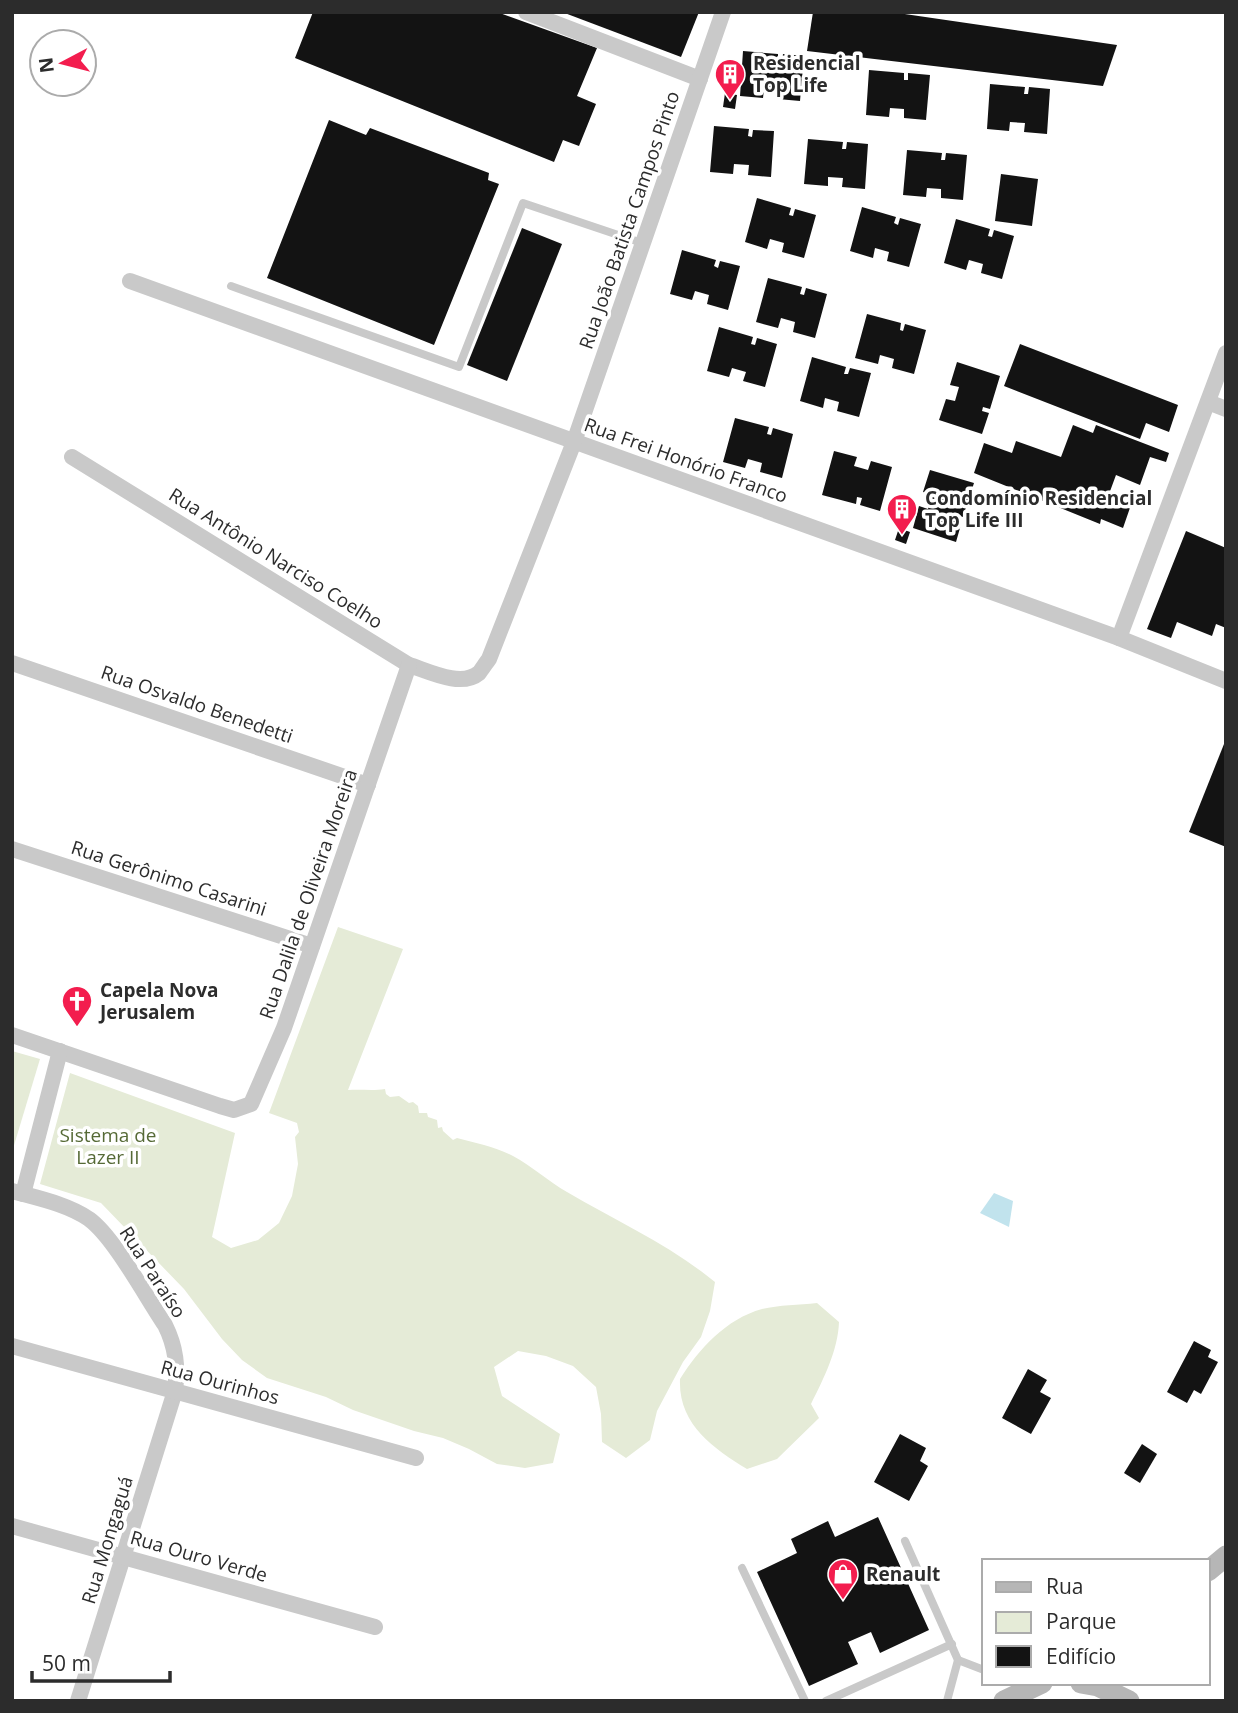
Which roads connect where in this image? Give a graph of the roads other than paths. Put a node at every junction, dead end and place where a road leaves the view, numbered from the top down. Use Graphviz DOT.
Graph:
graph roads {
  1 [pos="526,12"];
  2 [pos="723,12"];
  3 [pos="700,79"];
  4 [pos="642,243"];
  5 [pos="130,281"];
  6 [pos="231,286"];
  7 [pos="1226,354"];
  8 [pos="1208,402"];
  9 [pos="1226,409"];
  10 [pos="574,442"];
  11 [pos="72,457"];
  12 [pos="1119,639"];
  13 [pos="12,663"];
  14 [pos="409,664"];
  15 [pos="465,680"];
  16 [pos="1226,681"];
  17 [pos="368,785"];
  18 [pos="12,849"];
  19 [pos="313,946"];
  20 [pos="12,1035"];
  21 [pos="60,1051"];
  22 [pos="18,1192"];
  23 [pos="12,1346"];
  24 [pos="174,1391"];
  25 [pos="416,1458"];
  26 [pos="12,1526"];
  27 [pos="905,1541"];
  28 [pos="1226,1556"];
  29 [pos="125,1557"];
  30 [pos="742,1568"];
  31 [pos="1210,1569"];
  32 [pos="375,1627"];
  33 [pos="952,1644"];
  34 [pos="958,1660"];
  35 [pos="982,1670"];
  36 [pos="1029,1685"];
  37 [pos="1093,1685"];
  38 [pos="78,1701"];
  39 [pos="805,1701"];
  40 [pos="826,1701"];
  41 [pos="947,1701"];
  42 [pos="1004,1701"];
  43 [pos="1129,1701"];
  1 -- 3 [label="street"];
  2 -- 3 [label="street, Rua João Batista Campos Pinto"];
  3 -- 4 [label="street, Rua João Batista Campos Pinto"];
  4 -- 6 [label="lane"];
  4 -- 10 [label="street, Rua João Batista Campos Pinto"];
  5 -- 10 [label="street, Rua Frei Honório Franco"];
  7 -- 8 [label="street"];
  8 -- 9 [label="street"];
  8 -- 12 [label="street"];
  10 -- 12 [label="street, Rua Frei Honório Franco"];
  10 -- 15 [label="street, Rua João Batista Campos Pinto"];
  11 -- 14 [label="street, Rua Antônio Narciso Coelho"];
  12 -- 16 [label="street, Rua Frei Honório Franco"];
  13 -- 17 [label="street, Rua Osvaldo Benedetti"];
  14 -- 15 [label="street, Rua Antônio Narciso Coelho"];
  14 -- 17 [label="street, Rua Dalila de Oliveira Moreira"];
  17 -- 19 [label="street, Rua Dalila de Oliveira Moreira"];
  18 -- 19 [label="street, Rua Gerônimo Casarini"];
  19 -- 21 [label="street, Rua Dalila de Oliveira Moreira"];
  20 -- 21 [label="street"];
  21 -- 22 [label="street"];
  22 -- 24 [label="street, Rua Paraíso"];
  23 -- 24 [label="street, Rua Ourinhos"];
  24 -- 25 [label="street, Rua Ourinhos"];
  24 -- 29 [label="street, Rua Mongaguá"];
  26 -- 29 [label="street, Rua Ouro Verde"];
  27 -- 33 [label="lane"];
  28 -- 31 [label="main road"];
  29 -- 32 [label="street, Rua Ouro Verde"];
  29 -- 38 [label="street, Rua Mongaguá"];
  30 -- 39 [label="lane"];
  33 -- 34 [label="lane"];
  33 -- 40 [label="lane"];
  34 -- 35 [label="lane"];
  34 -- 41 [label="lane"];
  36 -- 42 [label="main road"];
  37 -- 43 [label="main road"];
}
